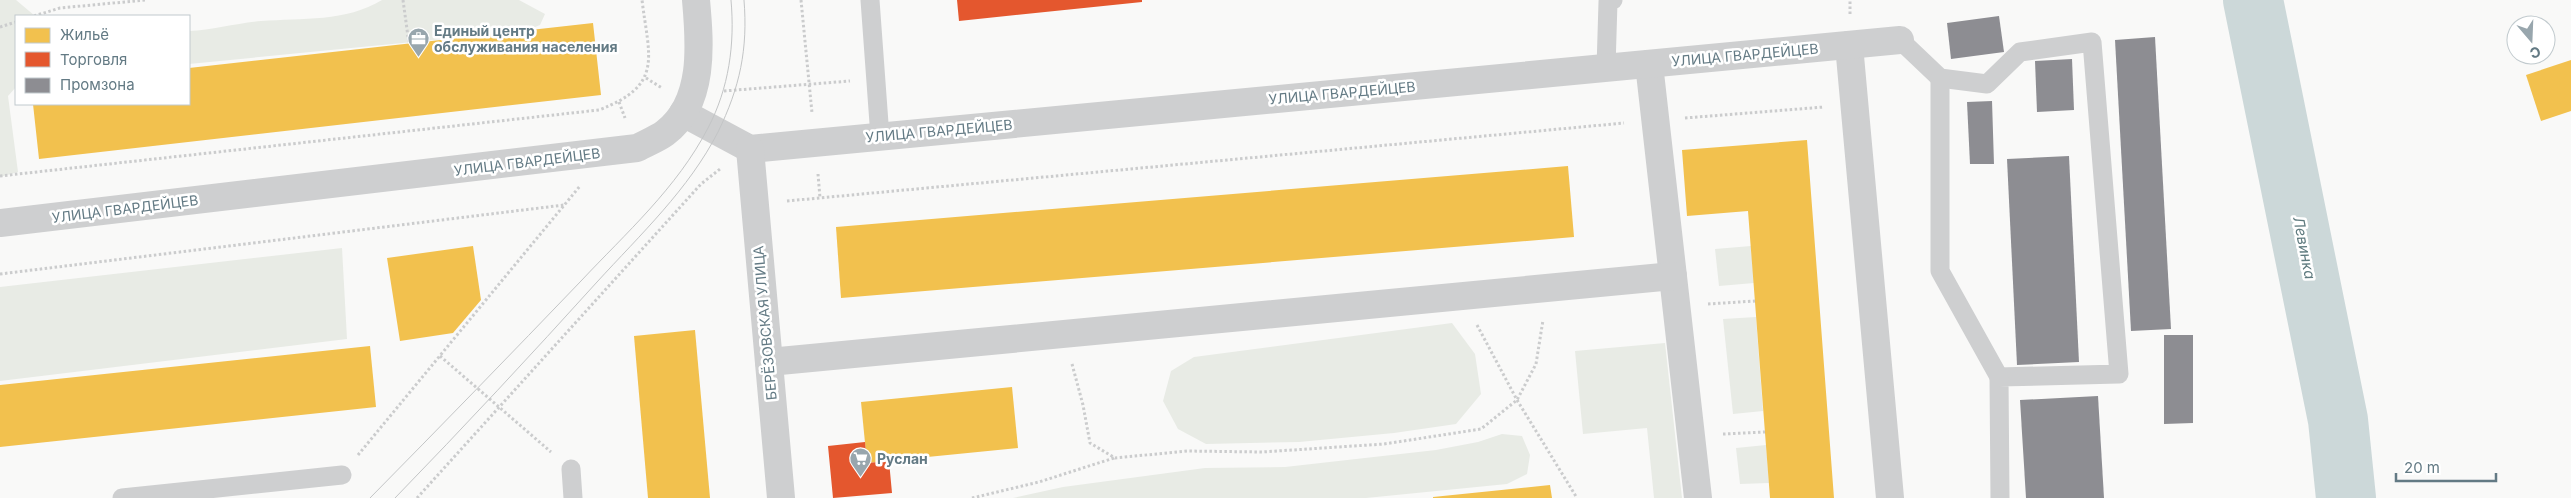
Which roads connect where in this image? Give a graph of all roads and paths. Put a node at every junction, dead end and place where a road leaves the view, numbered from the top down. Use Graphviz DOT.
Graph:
graph roads {
  1 [pos="146,0"];
  2 [pos="403,0"];
  3 [pos="642,0"];
  4 [pos="696,0"];
  5 [pos="801,0"];
  6 [pos="870,0"];
  7 [pos="1614,0"];
  8 [pos="37,15"];
  9 [pos="15,22"];
  10 [pos="0,27"];
  11 [pos="1900,40"];
  12 [pos="409,44"];
  13 [pos="1849,45"];
  14 [pos="1649,64"];
  15 [pos="1606,68"];
  16 [pos="1940,78"];
  17 [pos="875,79"];
  18 [pos="810,84"];
  19 [pos="619,102"];
  20 [pos="688,103"];
  21 [pos="1854,104"];
  22 [pos="1656,120"];
  23 [pos="880,137"];
  24 [pos="816,143"];
  25 [pos="750,149"];
  26 [pos="607,153"];
  27 [pos="0,176"];
  28 [pos="820,198"];
  29 [pos="755,204"];
  30 [pos="564,205"];
  31 [pos="0,223"];
  32 [pos="0,274"];
  33 [pos="1673,276"];
  34 [pos="1548,288"];
  35 [pos="1461,296"];
  36 [pos="1755,300"];
  37 [pos="1677,307"];
  38 [pos="1063,334"];
  39 [pos="440,356"];
  40 [pos="769,362"];
  41 [pos="1999,377"];
  42 [pos="1517,400"];
  43 [pos="501,408"];
  44 [pos="1765,432"];
  45 [pos="1691,436"];
  46 [pos="1115,458"];
  47 [pos="571,469"];
  48 [pos="342,475"];
  49 [pos="122,498"];
  50 [pos="418,498"];
  51 [pos="573,498"];
  52 [pos="781,498"];
  53 [pos="972,498"];
  54 [pos="1578,498"];
  55 [pos="1698,498"];
  56 [pos="1890,498"];
  57 [pos="2000,498"];
  1 -- 8 [label="path"];
  2 -- 12 [label="path"];
  3 -- 19 [label="path"];
  4 -- 20 [label="street"];
  5 -- 18 [label="path"];
  6 -- 17 [label="lane"];
  7 -- 15 [label="lane"];
  9 -- 10 [label="path"];
  11 -- 13 [label="street, УЛИЦА ГВАРДЕЙЦЕВ"];
  11 -- 16 [label="lane"];
  13 -- 14 [label="street, УЛИЦА ГВАРДЕЙЦЕВ"];
  13 -- 21 [label="street"];
  14 -- 15 [label="street, УЛИЦА ГВАРДЕЙЦЕВ"];
  14 -- 22 [label="street"];
  15 -- 23 [label="street, УЛИЦА ГВАРДЕЙЦЕВ"];
  16 -- 41 [label="lane"];
  16 -- 41 [label="lane"];
  17 -- 18 [label="path"];
  17 -- 23 [label="lane"];
  18 -- 20 [label="path"];
  18 -- 24 [label="path"];
  19 -- 26 [label="path"];
  19 -- 27 [label="path"];
  20 -- 25 [label="street"];
  20 -- 26 [label="street, УЛИЦА ГВАРДЕЙЦЕВ"];
  21 -- 22 [label="path"];
  21 -- 56 [label="street"];
  22 -- 28 [label="path"];
  22 -- 33 [label="street"];
  23 -- 24 [label="street, УЛИЦА ГВАРДЕЙЦЕВ"];
  24 -- 25 [label="street, УЛИЦА ГВАРДЕЙЦЕВ"];
  24 -- 28 [label="path"];
  25 -- 29 [label="street, БЕРЁЗОВСКАЯ УЛИЦА"];
  25 -- 43 [label="path"];
  26 -- 30 [label="path"];
  26 -- 31 [label="street, УЛИЦА ГВАРДЕЙЦЕВ"];
  28 -- 29 [label="path"];
  29 -- 40 [label="street, БЕРЁЗОВСКАЯ УЛИЦА"];
  30 -- 32 [label="path"];
  30 -- 39 [label="path"];
  33 -- 34 [label="street"];
  33 -- 37 [label="street"];
  34 -- 35 [label="street"];
  34 -- 42 [label="path"];
  35 -- 38 [label="street"];
  35 -- 42 [label="path"];
  36 -- 37 [label="path"];
  37 -- 45 [label="street"];
  38 -- 40 [label="street"];
  38 -- 46 [label="path"];
  39 -- 43 [label="path"];
  39 -- 48 [label="path"];
  40 -- 52 [label="street, БЕРЁЗОВСКАЯ УЛИЦА"];
  41 -- 57 [label="lane"];
  42 -- 46 [label="path"];
  42 -- 54 [label="path"];
  43 -- 47 [label="path"];
  43 -- 50 [label="path"];
  44 -- 45 [label="path"];
  45 -- 55 [label="street"];
  46 -- 53 [label="path"];
  47 -- 51 [label="lane"];
  48 -- 49 [label="lane"];
}
